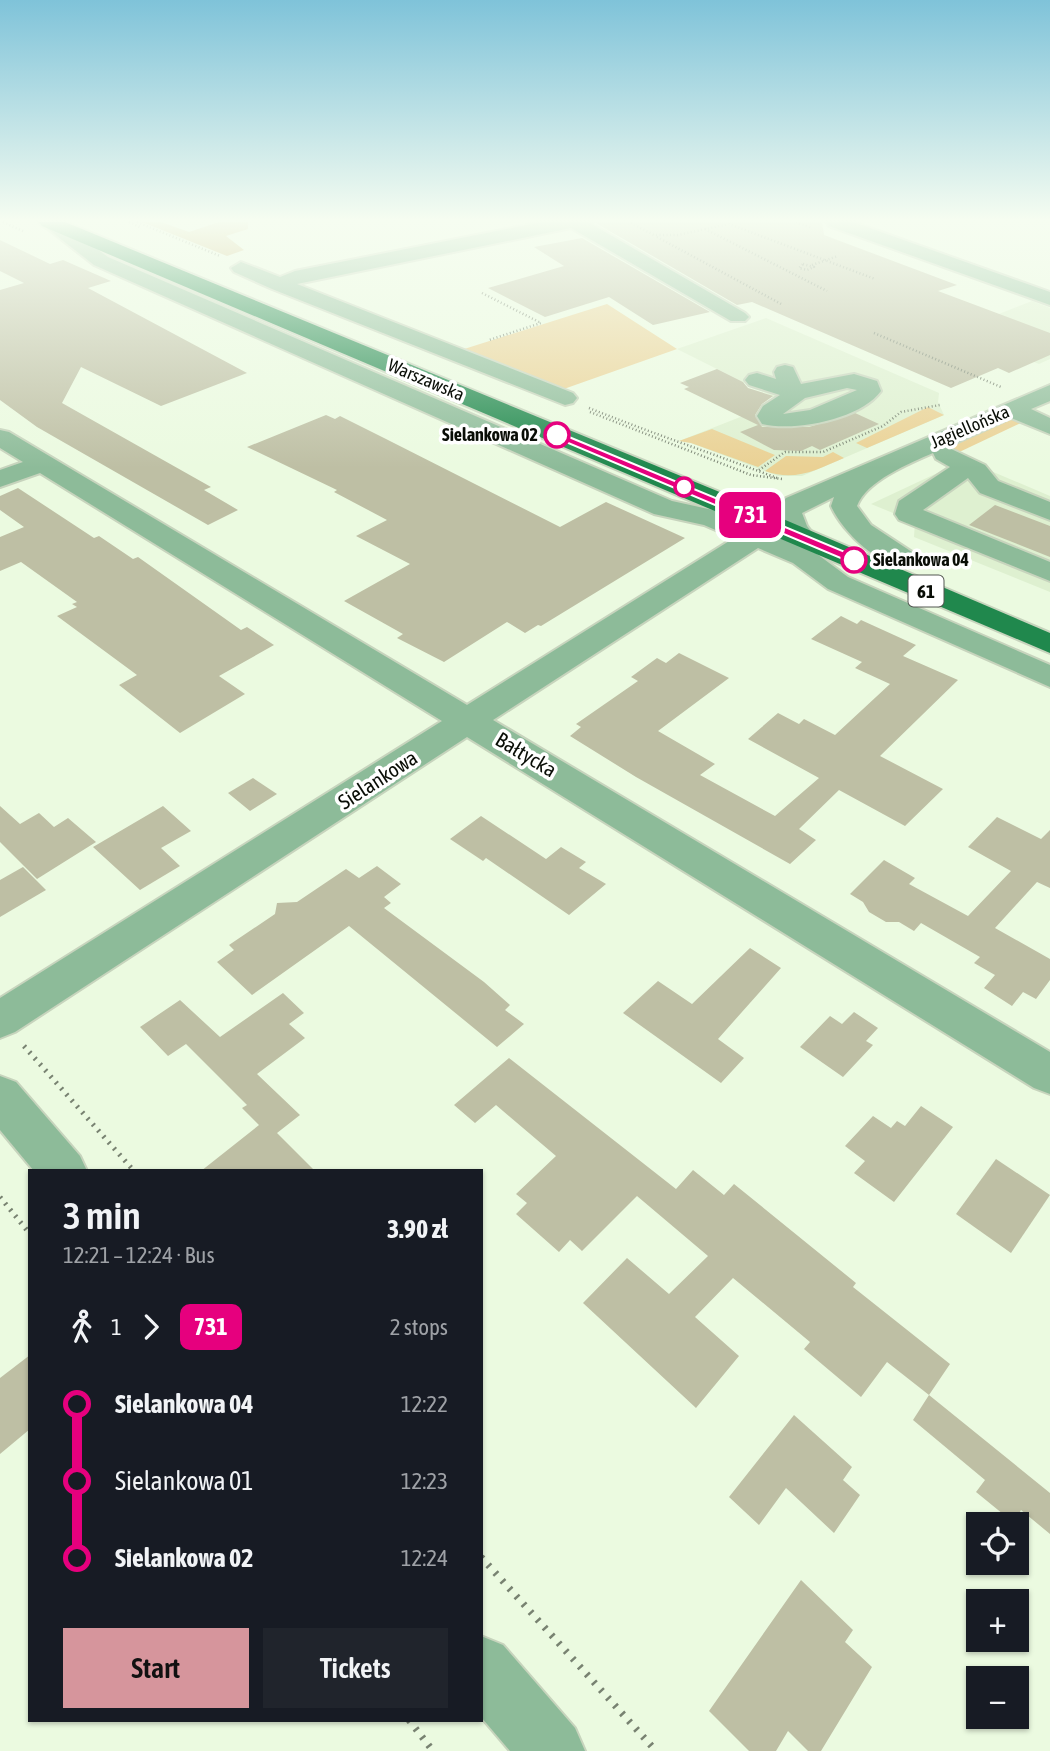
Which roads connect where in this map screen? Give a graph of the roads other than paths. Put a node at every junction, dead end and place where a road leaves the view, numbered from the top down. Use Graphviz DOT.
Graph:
graph roads {
  1 [pos="198,304"];
  2 [pos="243,304"];
  3 [pos="288,304"];
  4 [pos="326,304"];
  5 [pos="715,304"];
  6 [pos="738,317"];
  7 [pos="757,380"];
  8 [pos="794,384"];
  9 [pos="1050,392"];
  10 [pos="565,398"];
  11 [pos="1002,401"];
  12 [pos="1050,427"];
  13 [pos="0,437"];
  14 [pos="927,446"];
  15 [pos="890,462"];
  16 [pos="43,463"];
  17 [pos="968,466"];
  18 [pos="0,479"];
  19 [pos="788,511"];
  20 [pos="1050,512"];
  21 [pos="755,537"];
  22 [pos="802,538"];
  23 [pos="905,559"];
  24 [pos="1050,572"];
  25 [pos="873,600"];
  26 [pos="1050,620"];
  27 [pos="1050,644"];
  28 [pos="1050,652"];
  29 [pos="1050,677"];
  30 [pos="469,720"];
  31 [pos="10,1029"];
  32 [pos="1050,1075"];
  33 [pos="0,1096"];
  34 [pos="61,1169"];
  35 [pos="483,1669"];
  36 [pos="552,1751"];
  1 -- 21 [label="street"];
  2 -- 22 [label="main road, Warszawska / 61"];
  3 -- 19 [label="main road, Warszawska / 61"];
  4 -- 10 [label="street"];
  5 -- 6 [label="street"];
  7 -- 8 [label="street"];
  8 -- 8 [label="street"];
  9 -- 11 [label="street, Jagiellońska"];
  11 -- 12 [label="street"];
  11 -- 14 [label="street, Jagiellońska"];
  13 -- 16 [label="street, Bałtycka"];
  14 -- 15 [label="street, Jagiellońska"];
  14 -- 17 [label="street"];
  15 -- 19 [label="street, Jagiellońska"];
  15 -- 23 [label="street, Jagiellońska"];
  16 -- 18 [label="street"];
  16 -- 30 [label="street, Bałtycka"];
  17 -- 20 [label="street"];
  17 -- 24 [label="street"];
  19 -- 22 [label="street"];
  19 -- 23 [label="main road, Warszawska / 61"];
  21 -- 25 [label="street"];
  21 -- 30 [label="street, Sielankowa"];
  22 -- 27 [label="main road, Warszawska / 61"];
  23 -- 26 [label="main road, Warszawska / 61"];
  25 -- 28 [label="street"];
  25 -- 29 [label="street"];
  30 -- 31 [label="street, Sielankowa"];
  30 -- 32 [label="street, Bałtycka"];
  33 -- 34 [label="street"];
  35 -- 36 [label="street"];
}
